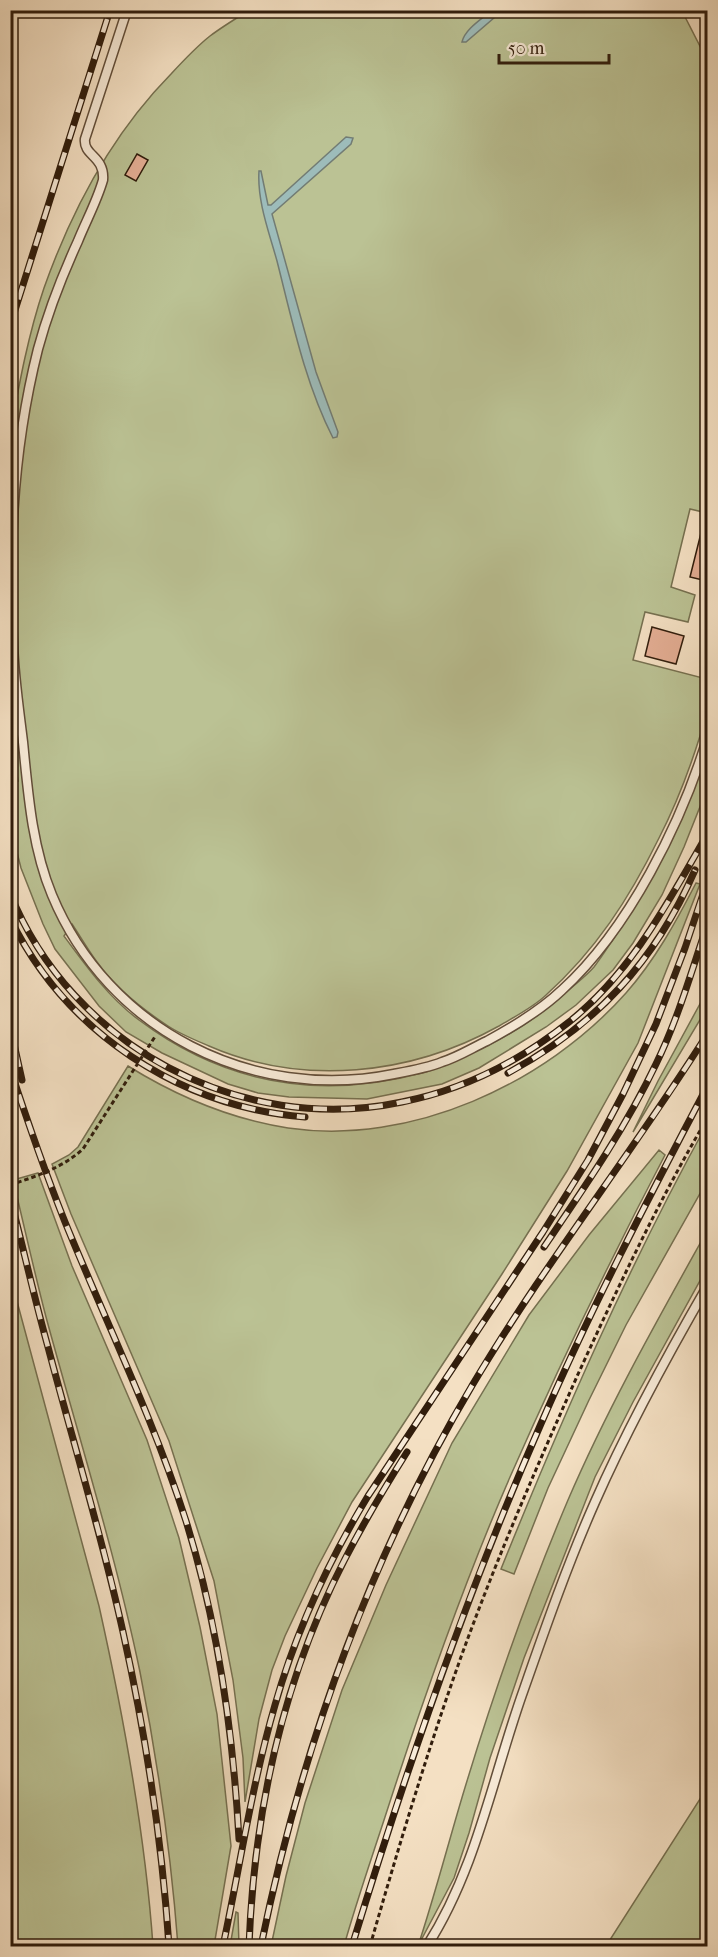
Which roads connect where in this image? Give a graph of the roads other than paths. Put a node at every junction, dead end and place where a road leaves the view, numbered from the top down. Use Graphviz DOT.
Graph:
graph roads {
  1 [pos="127,10"];
  2 [pos="708,736"];
  3 [pos="708,1285"];
  4 [pos="427,1947"];
  1 -- 2 [label="lane"];
  3 -- 4 [label="lane"];
}
